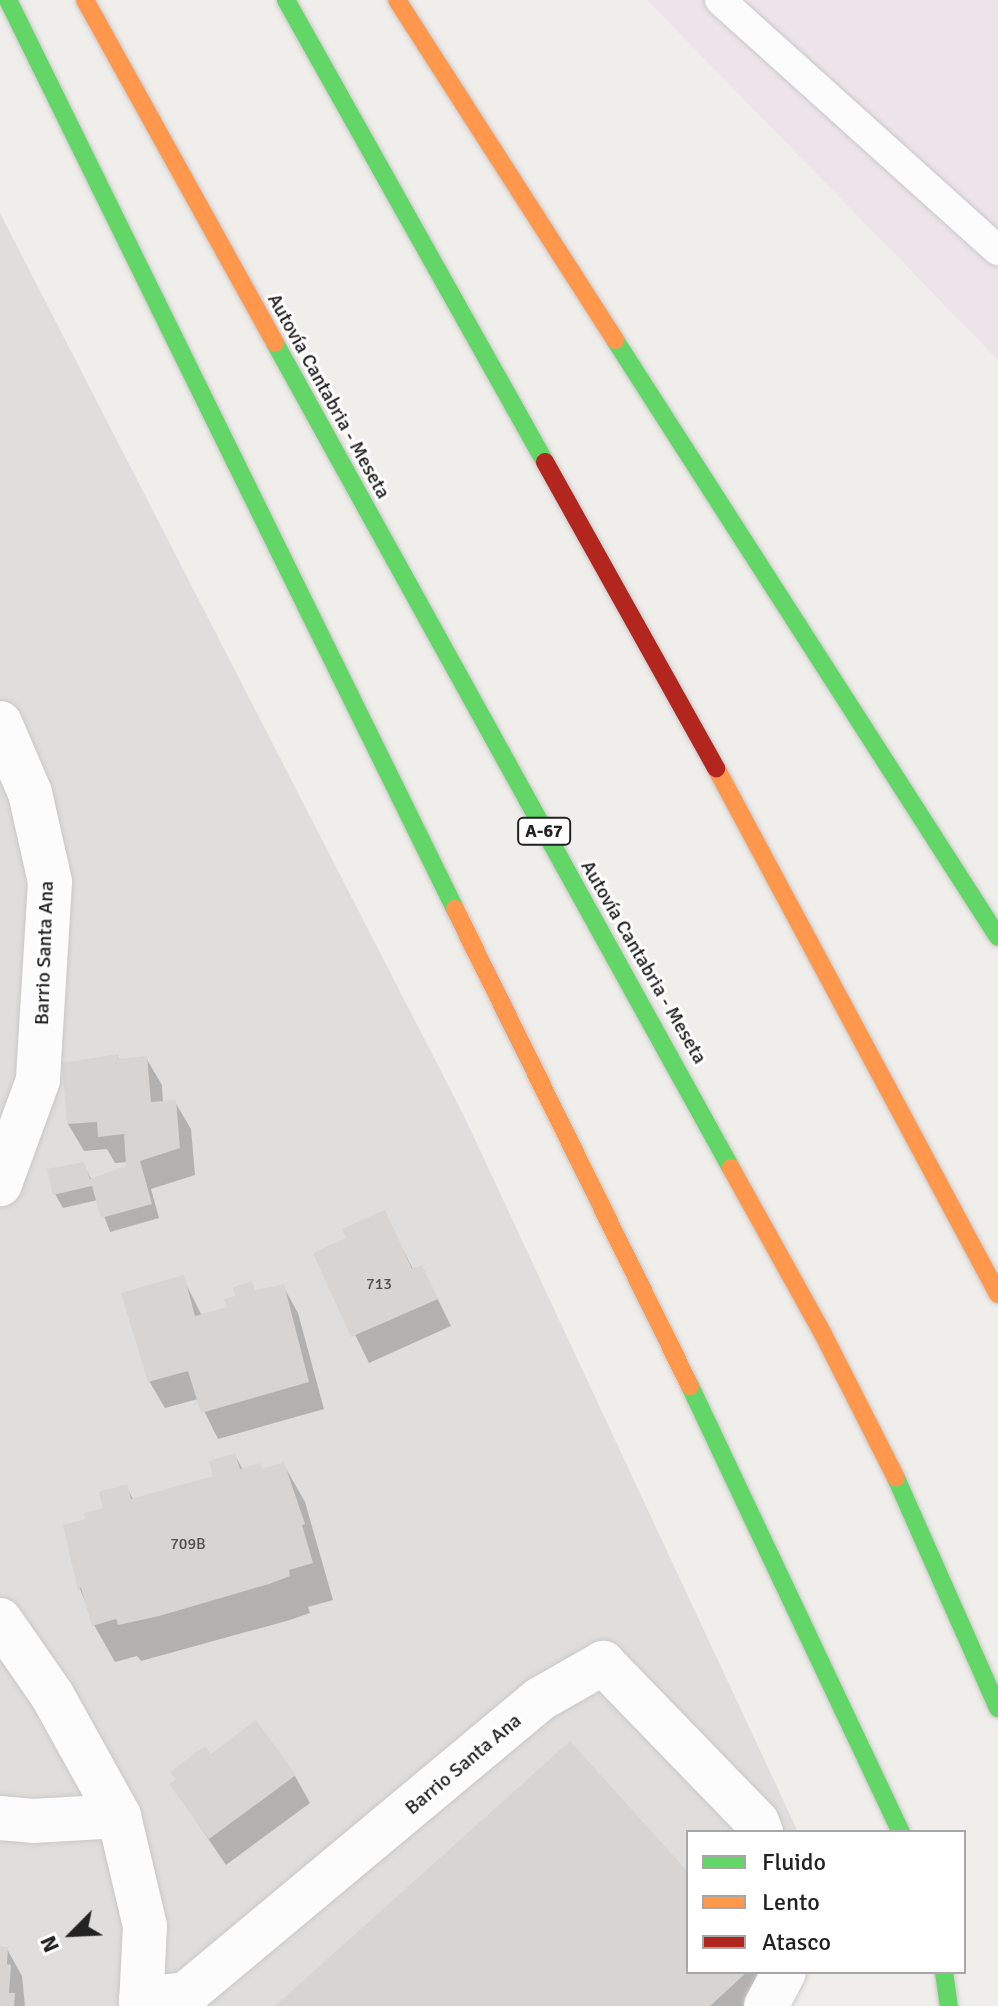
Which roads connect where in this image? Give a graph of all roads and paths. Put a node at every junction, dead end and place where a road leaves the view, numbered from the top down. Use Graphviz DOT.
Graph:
graph roads {
  1 [pos="8,0"];
  2 [pos="85,0"];
  3 [pos="286,0"];
  4 [pos="397,0"];
  5 [pos="720,0"];
  6 [pos="998,250"];
  7 [pos="0,723"];
  8 [pos="998,937"];
  9 [pos="0,1184"];
  10 [pos="998,1294"];
  11 [pos="0,1620"];
  12 [pos="998,1708"];
  13 [pos="119,1816"];
  14 [pos="0,1818"];
  15 [pos="760,1830"];
  16 [pos="900,1830"];
  17 [pos="783,1974"];
  18 [pos="944,1974"];
  19 [pos="141,2002"];
  20 [pos="766,2006"];
  21 [pos="949,2006"];
  1 -- 16 [label="highway"];
  2 -- 12 [label="highway, Autovía Cantabria - Meseta / A-67"];
  3 -- 10 [label="highway"];
  4 -- 8 [label="highway"];
  5 -- 6 [label="lane"];
  7 -- 9 [label="street, Barrio Santa Ana"];
  11 -- 13 [label="street, Barrio Santa Ana"];
  13 -- 14 [label="street"];
  13 -- 19 [label="street, Barrio Santa Ana"];
  15 -- 19 [label="street, Barrio Santa Ana"];
  17 -- 20 [label="street"];
  18 -- 21 [label="highway"];
}
